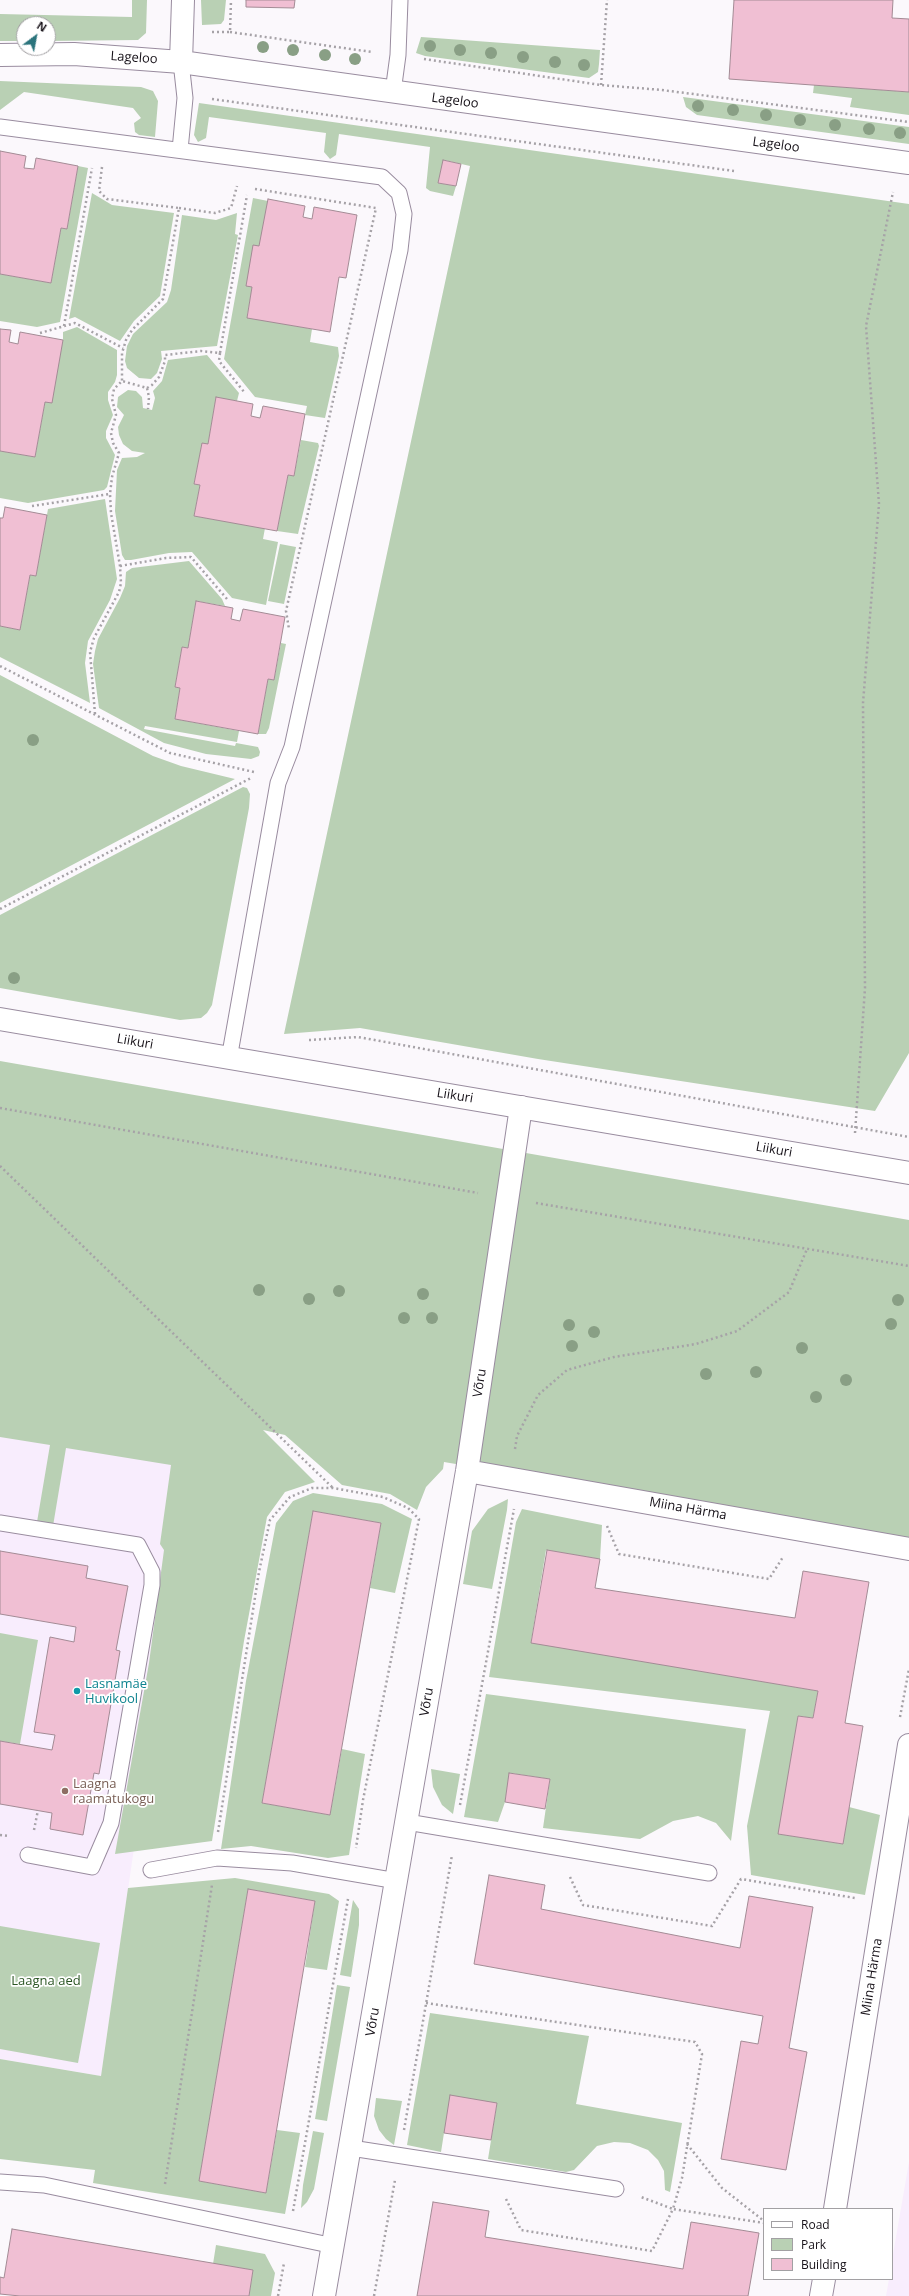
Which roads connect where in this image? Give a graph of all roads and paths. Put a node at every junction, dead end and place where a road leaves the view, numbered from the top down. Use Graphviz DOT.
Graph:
graph roads {
  1 [pos="184,0"];
  2 [pos="400,0"];
  3 [pos="607,0"];
  4 [pos="230,32"];
  5 [pos="0,55"];
  6 [pos="398,56"];
  7 [pos="181,62"];
  8 [pos="601,85"];
  9 [pos="393,92"];
  10 [pos="185,98"];
  11 [pos="909,122"];
  12 [pos="0,127"];
  13 [pos="180,150"];
  14 [pos="103,161"];
  15 [pos="909,163"];
  16 [pos="92,168"];
  17 [pos="740,172"];
  18 [pos="242,187"];
  19 [pos="248,188"];
  20 [pos="886,191"];
  21 [pos="893,192"];
  22 [pos="901,192"];
  23 [pos="247,195"];
  24 [pos="178,208"];
  25 [pos="64,326"];
  26 [pos="40,333"];
  27 [pos="123,348"];
  28 [pos="220,353"];
  29 [pos="122,381"];
  30 [pos="146,388"];
  31 [pos="245,393"];
  32 [pos="148,409"];
  33 [pos="110,494"];
  34 [pos="32,506"];
  35 [pos="120,566"];
  36 [pos="227,599"];
  37 [pos="290,633"];
  38 [pos="0,666"];
  39 [pos="95,715"];
  40 [pos="261,774"];
  41 [pos="255,776"];
  42 [pos="0,909"];
  43 [pos="0,1019"];
  44 [pos="308,1040"];
  45 [pos="229,1059"];
  46 [pos="521,1107"];
  47 [pos="0,1108"];
  48 [pos="855,1128"];
  49 [pos="909,1138"];
  50 [pos="853,1164"];
  51 [pos="0,1166"];
  52 [pos="909,1173"];
  53 [pos="509,1199"];
  54 [pos="807,1249"];
  55 [pos="909,1266"];
  56 [pos="467,1471"];
  57 [pos="510,1477"];
  58 [pos="333,1488"];
  59 [pos="0,1523"];
  60 [pos="909,1549"];
  61 [pos="619,1554"];
  62 [pos="784,1556"];
  63 [pos="909,1745"];
  64 [pos="38,1810"];
  65 [pos="407,1822"];
  66 [pos="34,1833"];
  67 [pos="28,1855"];
  68 [pos="216,1858"];
  69 [pos="151,1870"];
  70 [pos="352,1872"];
  71 [pos="709,1873"];
  72 [pos="397,1881"];
  73 [pos="426,2003"];
  74 [pos="688,2144"];
  75 [pos="351,2148"];
  76 [pos="0,2182"];
  77 [pos="616,2189"];
  78 [pos="505,2195"];
  79 [pos="835,2208"];
  80 [pos="673,2209"];
  81 [pos="164,2210"];
  82 [pos="763,2221"];
  83 [pos="763,2222"];
  84 [pos="288,2237"];
  85 [pos="334,2246"];
  86 [pos="824,2280"];
  87 [pos="278,2296"];
  88 [pos="324,2296"];
  89 [pos="821,2296"];
  1 -- 7 [label="street"];
  2 -- 6 [label="lane"];
  3 -- 8 [label="path"];
  4 -- 6 [label="path"];
  5 -- 7 [label="street, Lageloo"];
  6 -- 8 [label="path"];
  6 -- 9 [label="lane"];
  7 -- 9 [label="street, Lageloo"];
  7 -- 10 [label="lane"];
  8 -- 11 [label="path"];
  9 -- 15 [label="street, Lageloo"];
  10 -- 13 [label="lane"];
  10 -- 17 [label="path"];
  12 -- 13 [label="lane"];
  13 -- 45 [label="lane"];
  14 -- 24 [label="path"];
  16 -- 25 [label="path"];
  18 -- 24 [label="path"];
  19 -- 37 [label="path"];
  20 -- 21 [label="path"];
  21 -- 22 [label="path"];
  21 -- 48 [label="path"];
  23 -- 28 [label="path"];
  24 -- 27 [label="path"];
  25 -- 26 [label="path"];
  25 -- 27 [label="path"];
  27 -- 29 [label="path"];
  28 -- 30 [label="path"];
  28 -- 31 [label="path"];
  29 -- 30 [label="path"];
  29 -- 33 [label="path"];
  30 -- 32 [label="path"];
  33 -- 34 [label="path"];
  33 -- 35 [label="path"];
  35 -- 36 [label="path"];
  35 -- 39 [label="path"];
  38 -- 39 [label="path"];
  39 -- 40 [label="path"];
  41 -- 42 [label="path"];
  43 -- 45 [label="street, Liikuri"];
  44 -- 48 [label="path"];
  45 -- 46 [label="street, Liikuri"];
  46 -- 50 [label="street, Liikuri"];
  46 -- 53 [label="street, Võru"];
  47 -- 53 [label="path"];
  48 -- 49 [label="path"];
  48 -- 50 [label="path"];
  50 -- 52 [label="street, Liikuri"];
  51 -- 58 [label="path"];
  53 -- 54 [label="path"];
  53 -- 56 [label="street, Võru"];
  54 -- 55 [label="path"];
  54 -- 57 [label="path"];
  56 -- 57 [label="street, Miina Härma"];
  56 -- 65 [label="street, Võru"];
  57 -- 60 [label="street, Miina Härma"];
  58 -- 68 [label="path"];
  58 -- 70 [label="path"];
  59 -- 67 [label="lane"];
  61 -- 62 [label="path"];
  63 -- 79 [label="street, Miina Härma"];
  64 -- 66 [label="path"];
  65 -- 71 [label="lane"];
  65 -- 72 [label="street, Võru"];
  68 -- 69 [label="lane"];
  68 -- 70 [label="lane"];
  68 -- 81 [label="path"];
  70 -- 72 [label="lane"];
  70 -- 84 [label="path"];
  72 -- 75 [label="street, Võru"];
  73 -- 74 [label="path"];
  74 -- 80 [label="path"];
  74 -- 82 [label="path"];
  75 -- 77 [label="lane"];
  75 -- 85 [label="street, Võru"];
  76 -- 81 [label="lane"];
  77 -- 80 [label="path"];
  78 -- 80 [label="path"];
  80 -- 83 [label="path"];
  81 -- 84 [label="lane"];
  84 -- 85 [label="lane"];
  84 -- 87 [label="path"];
  85 -- 88 [label="street, Võru"];
  86 -- 89 [label="street"];
}
